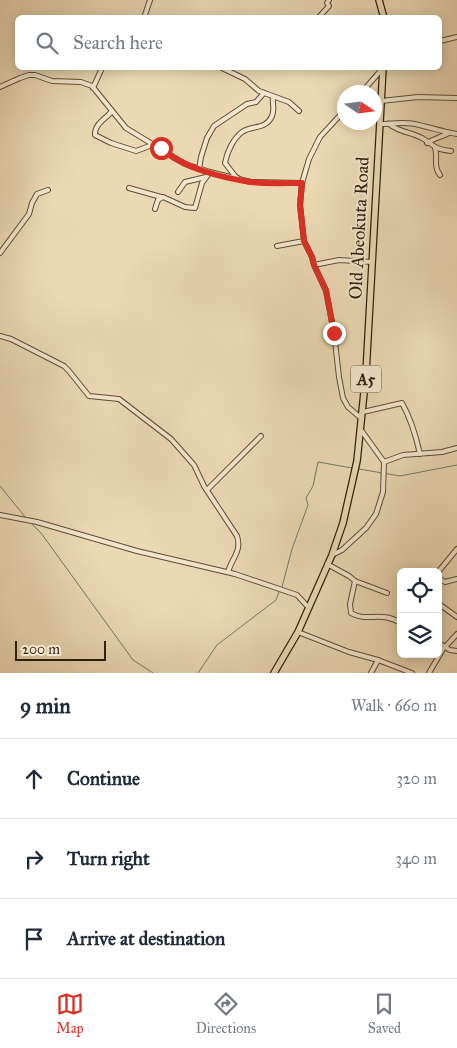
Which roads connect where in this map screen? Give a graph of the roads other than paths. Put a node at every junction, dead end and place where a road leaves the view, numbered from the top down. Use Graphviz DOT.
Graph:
graph roads {
  1 [pos="150,0"];
  2 [pos="330,0"];
  3 [pos="378,0"];
  4 [pos="145,15"];
  5 [pos="321,15"];
  6 [pos="383,15"];
  7 [pos="457,37"];
  8 [pos="442,41"];
  9 [pos="101,70"];
  10 [pos="227,70"];
  11 [pos="381,70"];
  12 [pos="383,70"];
  13 [pos="368,85"];
  14 [pos="382,85"];
  15 [pos="0,87"];
  16 [pos="93,88"];
  17 [pos="264,93"];
  18 [pos="272,97"];
  19 [pos="457,98"];
  20 [pos="382,100"];
  21 [pos="299,111"];
  22 [pos="112,112"];
  23 [pos="337,119"];
  24 [pos="382,124"];
  25 [pos="389,124"];
  26 [pos="380,130"];
  27 [pos="449,133"];
  28 [pos="457,134"];
  29 [pos="427,143"];
  30 [pos="155,144"];
  31 [pos="435,148"];
  32 [pos="451,151"];
  33 [pos="199,169"];
  34 [pos="210,172"];
  35 [pos="440,175"];
  36 [pos="206,177"];
  37 [pos="241,180"];
  38 [pos="302,183"];
  39 [pos="129,188"];
  40 [pos="48,190"];
  41 [pos="178,192"];
  42 [pos="161,197"];
  43 [pos="155,209"];
  44 [pos="304,241"];
  45 [pos="277,246"];
  46 [pos="0,253"];
  47 [pos="372,262"];
  48 [pos="314,265"];
  49 [pos="0,336"];
  50 [pos="363,412"];
  51 [pos="362,419"];
  52 [pos="361,430"];
  53 [pos="261,436"];
  54 [pos="457,448"];
  55 [pos="420,454"];
  56 [pos="384,462"];
  57 [pos="207,490"];
  58 [pos="0,515"];
  59 [pos="457,549"];
  60 [pos="332,555"];
  61 [pos="327,564"];
  62 [pos="441,568"];
  63 [pos="228,572"];
  64 [pos="457,579"];
  65 [pos="442,580"];
  66 [pos="355,581"];
  67 [pos="387,592"];
  68 [pos="442,606"];
  69 [pos="309,608"];
  70 [pos="457,617"];
  71 [pos="397,619"];
  72 [pos="298,632"];
  73 [pos="457,634"];
  74 [pos="442,645"];
  75 [pos="457,651"];
  76 [pos="438,658"];
  77 [pos="378,660"];
  78 [pos="274,673"];
  79 [pos="371,673"];
  80 [pos="412,673"];
  81 [pos="429,673"];
  1 -- 4 [label="street"];
  2 -- 5 [label="street"];
  3 -- 6 [label="highway"];
  7 -- 8 [label="street"];
  9 -- 16 [label="street"];
  10 -- 17 [label="street"];
  11 -- 13 [label="street"];
  12 -- 14 [label="highway, Old Abeokuta Road / A5"];
  15 -- 16 [label="street"];
  16 -- 22 [label="street"];
  17 -- 18 [label="street"];
  17 -- 33 [label="street"];
  18 -- 21 [label="street"];
  18 -- 37 [label="street"];
  19 -- 20 [label="street"];
  22 -- 30 [label="street"];
  22 -- 30 [label="street"];
  23 -- 38 [label="street"];
  24 -- 25 [label="street"];
  25 -- 27 [label="street"];
  25 -- 29 [label="street"];
  26 -- 47 [label="highway, Old Abeokuta Road / A5"];
  27 -- 28 [label="street"];
  27 -- 29 [label="street"];
  29 -- 31 [label="street"];
  30 -- 33 [label="street"];
  31 -- 32 [label="street"];
  31 -- 35 [label="street"];
  33 -- 34 [label="street"];
  34 -- 36 [label="street"];
  34 -- 37 [label="street"];
  36 -- 41 [label="street"];
  36 -- 42 [label="street"];
  37 -- 38 [label="street"];
  38 -- 44 [label="street"];
  39 -- 42 [label="street"];
  40 -- 46 [label="street"];
  42 -- 43 [label="street"];
  44 -- 45 [label="street"];
  44 -- 48 [label="street"];
  47 -- 48 [label="street"];
  47 -- 50 [label="highway, Old Abeokuta Road / A5"];
  48 -- 51 [label="street"];
  49 -- 57 [label="street"];
  50 -- 51 [label="highway, Old Abeokuta Road / A5"];
  50 -- 55 [label="street"];
  51 -- 52 [label="highway, Old Abeokuta Road / A5"];
  52 -- 56 [label="street"];
  52 -- 60 [label="highway, Old Abeokuta Road / A5"];
  53 -- 57 [label="street"];
  54 -- 55 [label="street"];
  55 -- 56 [label="street"];
  56 -- 60 [label="street"];
  57 -- 63 [label="street"];
  58 -- 63 [label="street"];
  59 -- 62 [label="street"];
  60 -- 61 [label="highway, Old Abeokuta Road / A5"];
  61 -- 66 [label="street"];
  61 -- 69 [label="highway, Old Abeokuta Road / A5"];
  63 -- 69 [label="street"];
  64 -- 65 [label="street"];
  66 -- 67 [label="street"];
  66 -- 71 [label="street"];
  68 -- 70 [label="street"];
  69 -- 72 [label="highway, Old Abeokuta Road / A5"];
  72 -- 77 [label="street"];
  72 -- 78 [label="highway, Old Abeokuta Road / A5"];
  73 -- 74 [label="street"];
  74 -- 75 [label="street"];
  76 -- 81 [label="street"];
  77 -- 79 [label="street"];
  77 -- 80 [label="street"];
}
